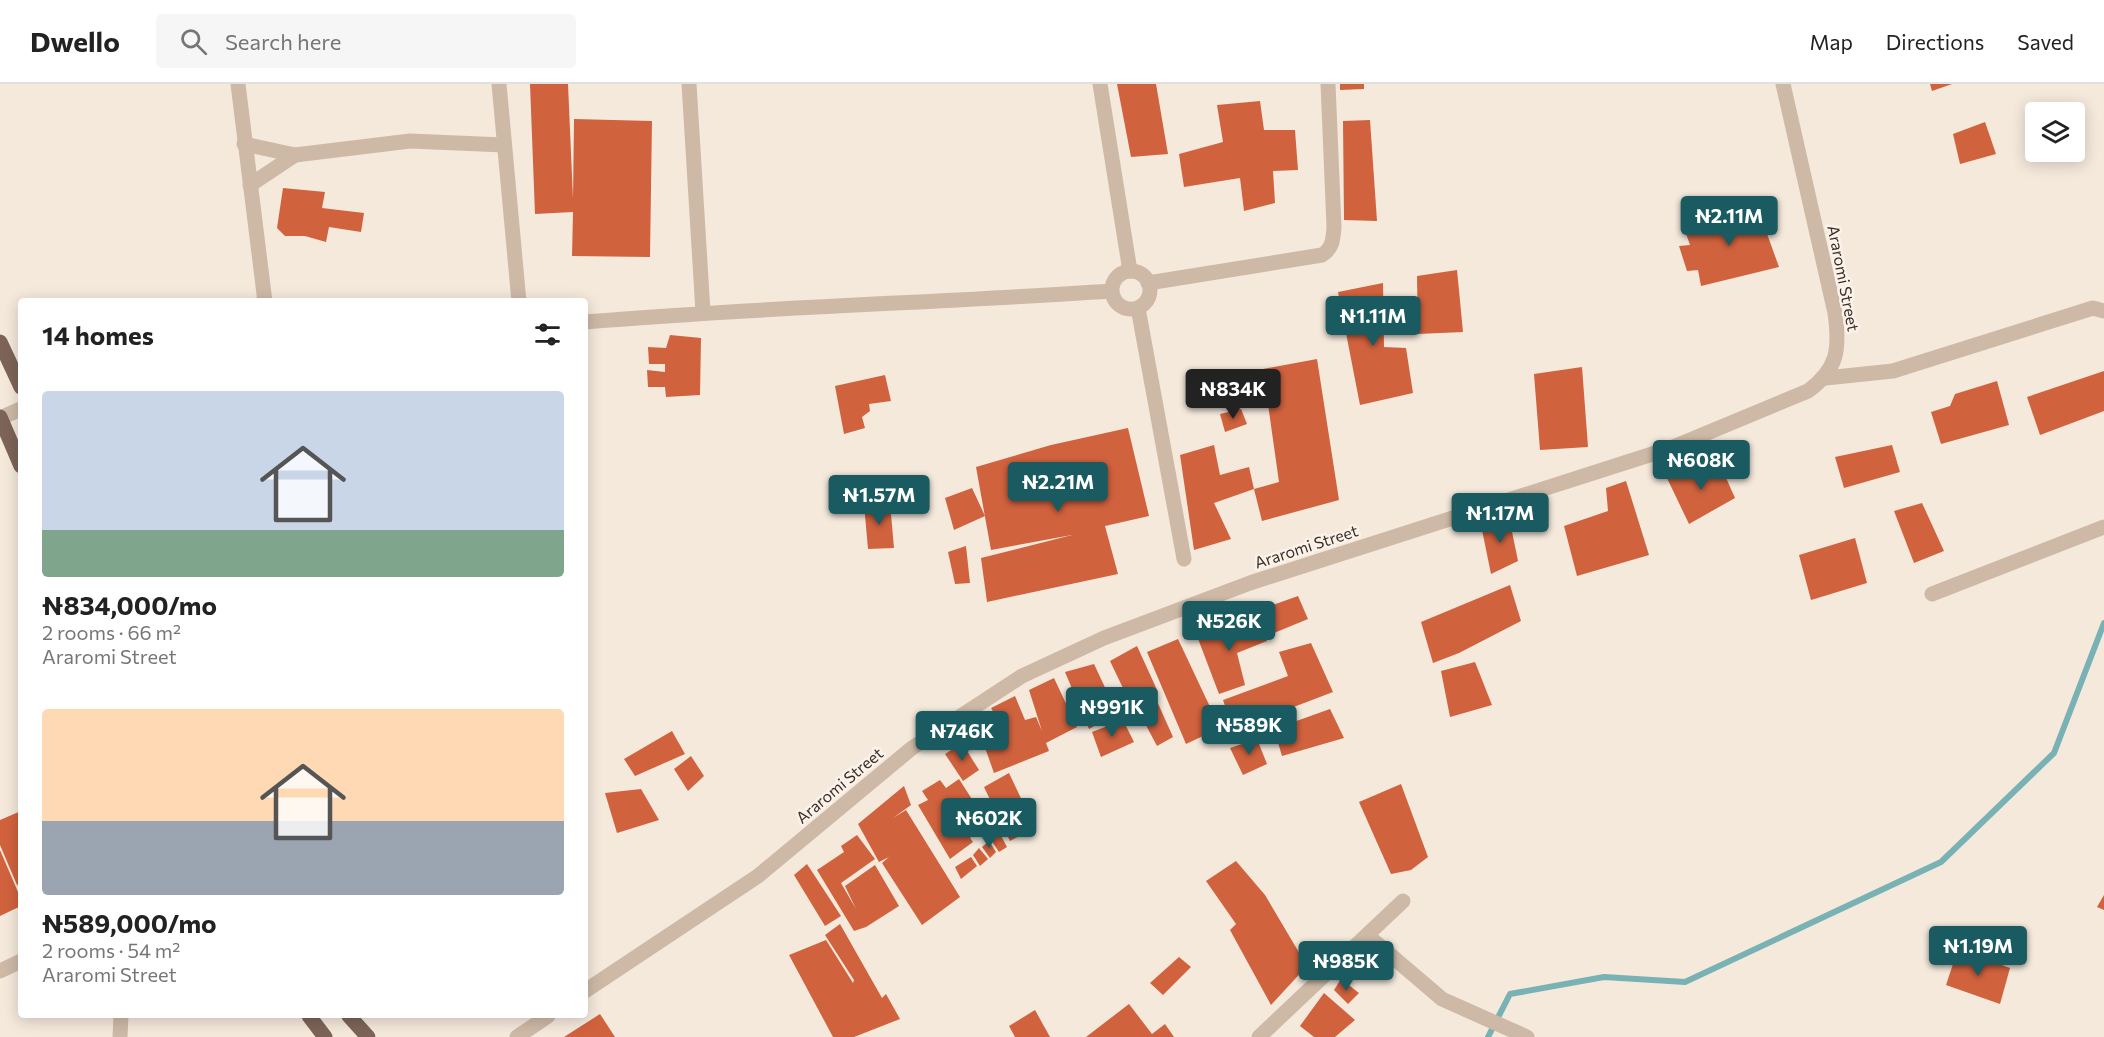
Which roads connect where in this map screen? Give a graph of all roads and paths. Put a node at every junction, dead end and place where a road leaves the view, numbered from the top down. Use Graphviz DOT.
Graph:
graph roads {
  1 [pos="238,84"];
  2 [pos="499,84"];
  3 [pos="689,84"];
  4 [pos="1100,84"];
  5 [pos="1328,84"];
  6 [pos="1783,84"];
  7 [pos="244,144"];
  8 [pos="504,146"];
  9 [pos="295,155"];
  10 [pos="250,185"];
  11 [pos="1130,271"];
  12 [pos="1148,283"];
  13 [pos="1111,291"];
  14 [pos="264,298"];
  15 [pos="519,298"];
  16 [pos="1138,308"];
  17 [pos="2104,311"];
  18 [pos="703,312"];
  19 [pos="588,322"];
  20 [pos="0,342"];
  21 [pos="1826,378"];
  22 [pos="18,381"];
  23 [pos="18,410"];
  24 [pos="0,418"];
  25 [pos="18,459"];
  26 [pos="2104,527"];
  27 [pos="1184,559"];
  28 [pos="1932,594"];
  29 [pos="1403,901"];
  30 [pos="1367,935"];
  31 [pos="18,962"];
  32 [pos="0,970"];
  33 [pos="588,989"];
  34 [pos="121,1018"];
  35 [pos="311,1018"];
  36 [pos="351,1018"];
  37 [pos="545,1018"];
  38 [pos="120,1037"];
  39 [pos="325,1037"];
  40 [pos="368,1037"];
  41 [pos="517,1037"];
  42 [pos="1259,1037"];
  43 [pos="1527,1037"];
  1 -- 7 [label="street"];
  2 -- 8 [label="street"];
  3 -- 18 [label="street"];
  4 -- 11 [label="street"];
  5 -- 12 [label="street"];
  6 -- 21 [label="street, Araromi Street"];
  7 -- 9 [label="street"];
  7 -- 10 [label="street"];
  8 -- 9 [label="street"];
  8 -- 15 [label="street"];
  9 -- 10 [label="street"];
  10 -- 14 [label="street"];
  11 -- 12 [label="street"];
  11 -- 13 [label="street"];
  12 -- 16 [label="street"];
  13 -- 16 [label="street"];
  13 -- 18 [label="street"];
  16 -- 27 [label="street"];
  17 -- 21 [label="street"];
  18 -- 19 [label="street"];
  20 -- 22 [label="main road"];
  21 -- 33 [label="street, Araromi Street"];
  23 -- 24 [label="street"];
  24 -- 25 [label="main road"];
  26 -- 28 [label="street"];
  29 -- 30 [label="street"];
  30 -- 42 [label="street"];
  30 -- 43 [label="street"];
  31 -- 32 [label="street"];
  34 -- 38 [label="street"];
  35 -- 39 [label="main road"];
  36 -- 40 [label="main road"];
  37 -- 41 [label="street"];
}
